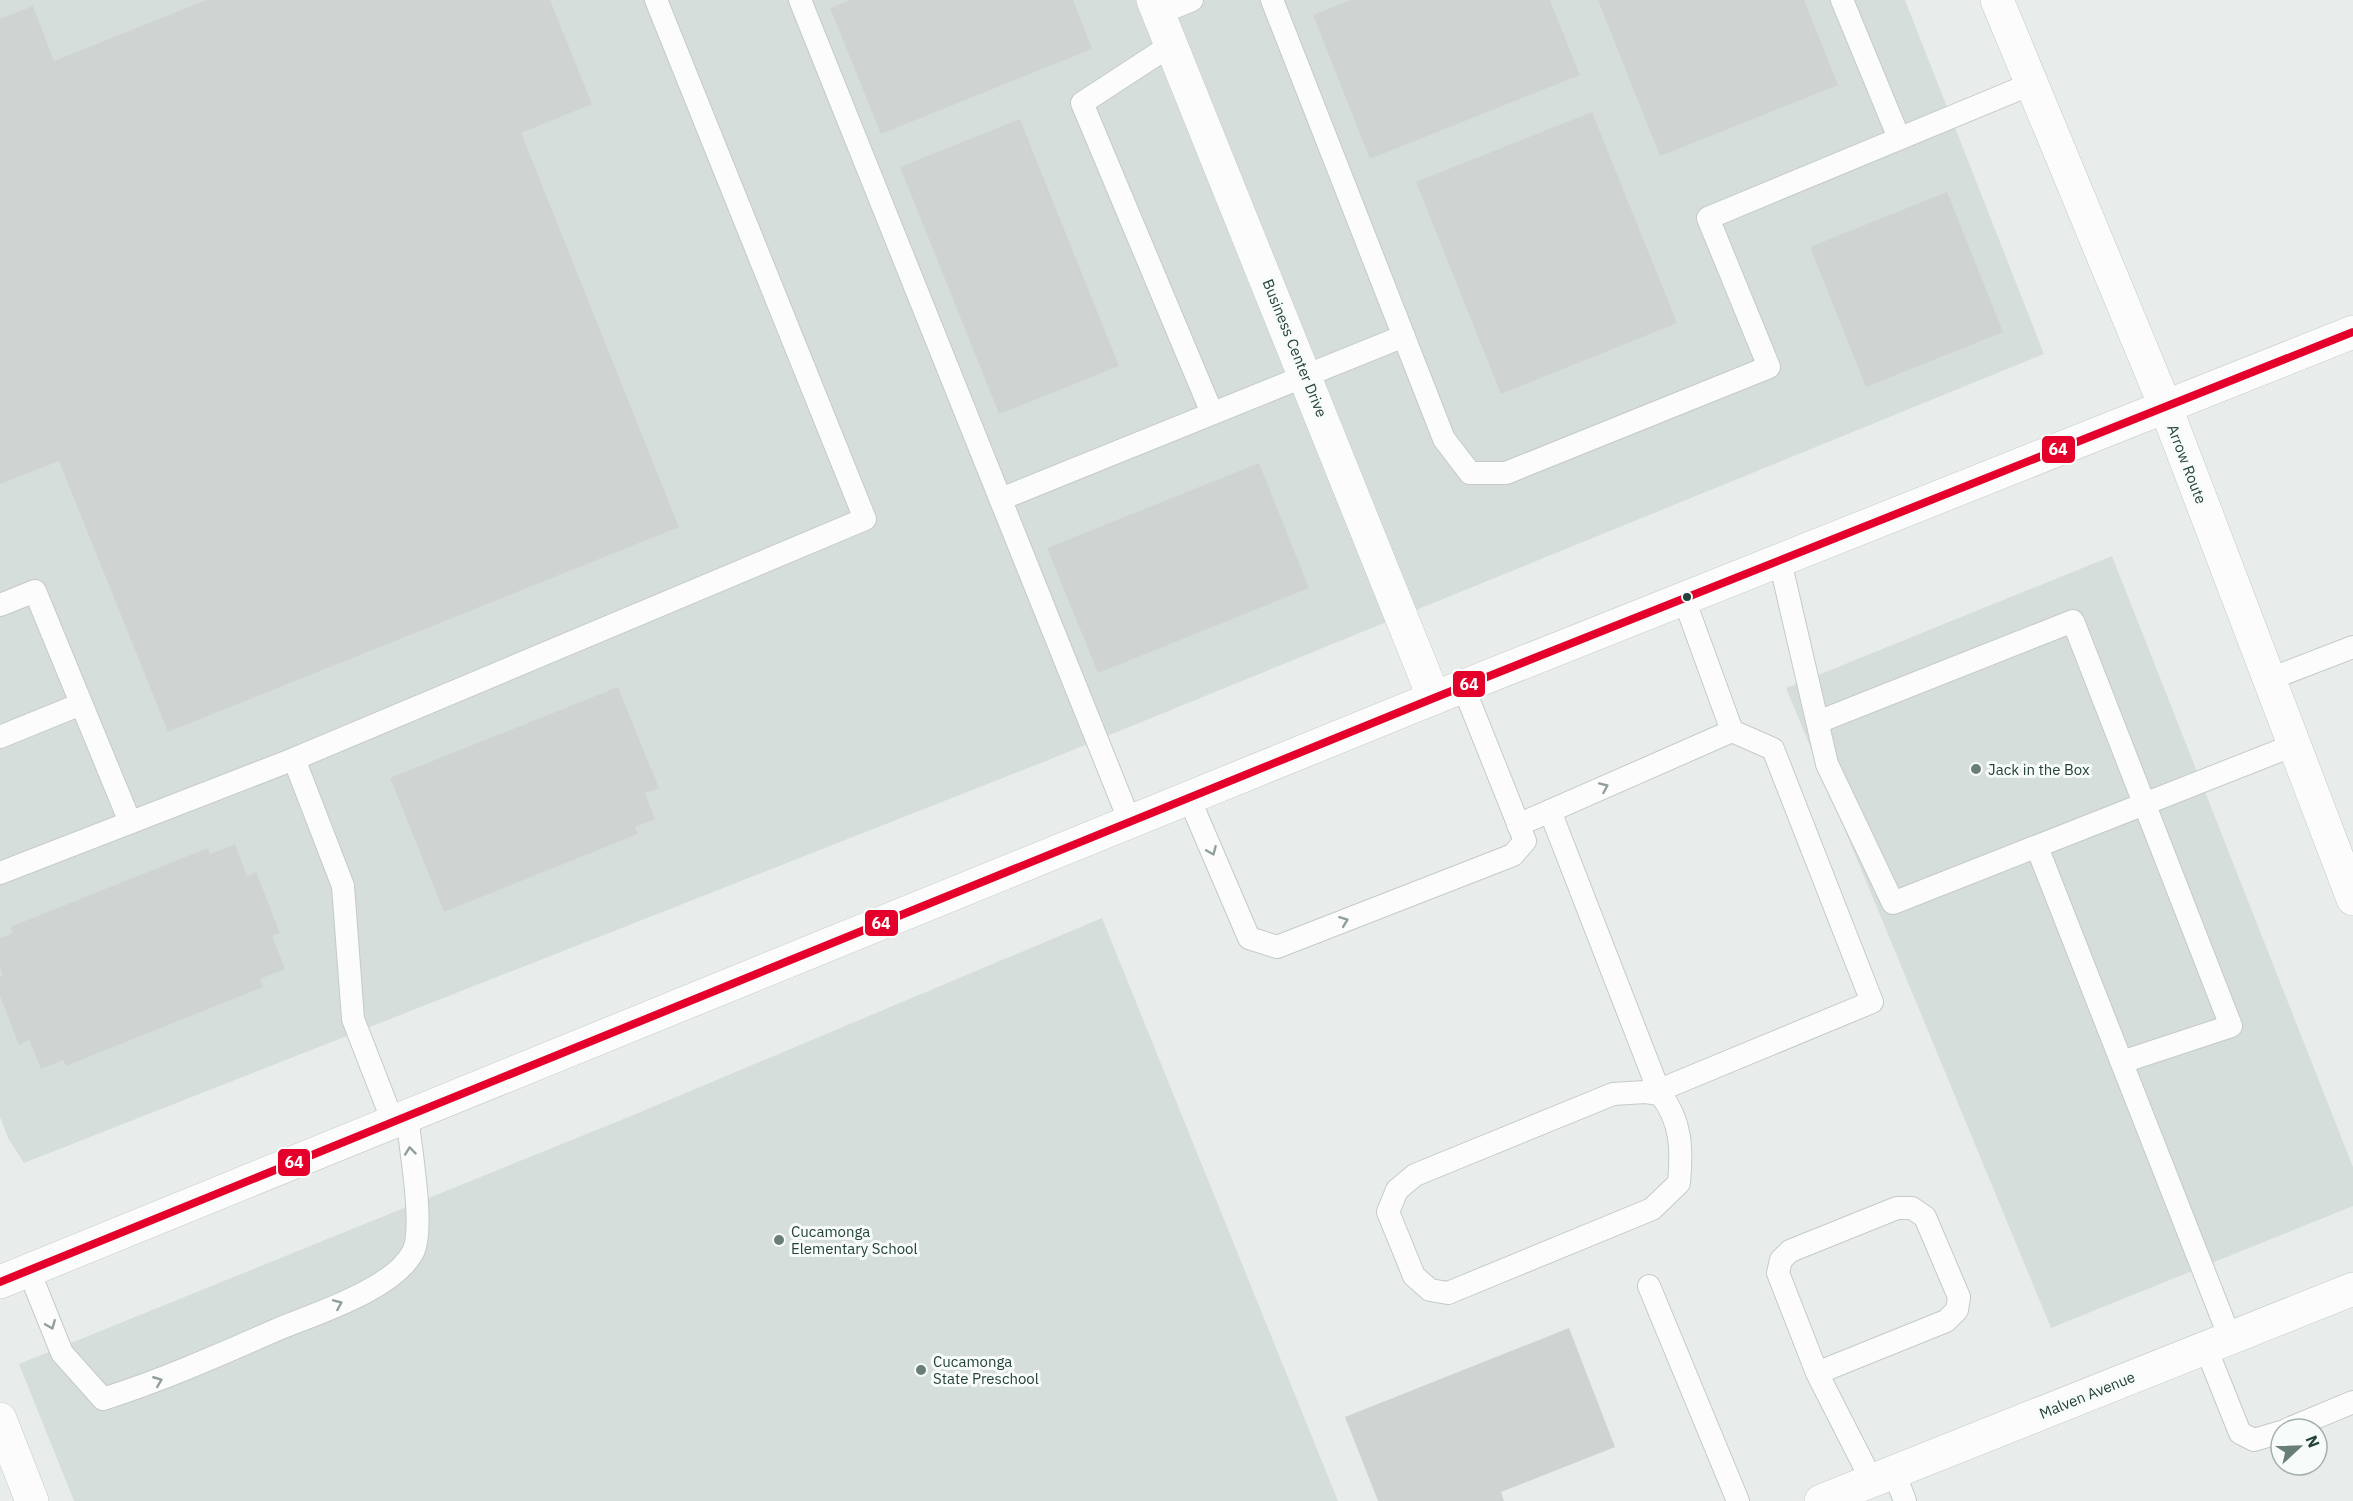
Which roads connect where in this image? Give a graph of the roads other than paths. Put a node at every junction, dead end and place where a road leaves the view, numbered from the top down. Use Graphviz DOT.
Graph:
graph roads {
  1 [pos="656,0"];
  2 [pos="800,0"];
  3 [pos="1192,0"];
  4 [pos="1272,0"];
  5 [pos="1842,0"];
  6 [pos="1997,0"];
  7 [pos="1156,7"];
  8 [pos="1171,45"];
  9 [pos="2031,84"];
  10 [pos="1899,138"];
  11 [pos="2353,332"];
  12 [pos="1404,336"];
  13 [pos="1306,375"];
  14 [pos="2166,408"];
  15 [pos="1212,413"];
  16 [pos="1001,499"];
  17 [pos="1780,561"];
  18 [pos="1684,599"];
  19 [pos="0,605"];
  20 [pos="2353,647"];
  21 [pos="2270,679"];
  22 [pos="1449,692"];
  23 [pos="81,704"];
  24 [pos="1818,722"];
  25 [pos="1732,731"];
  26 [pos="0,737"];
  27 [pos="2294,745"];
  28 [pos="294,759"];
  29 [pos="1189,798"];
  30 [pos="2146,804"];
  31 [pos="1550,811"];
  32 [pos="129,822"];
  33 [pos="1130,822"];
  34 [pos="1518,825"];
  35 [pos="2037,847"];
  36 [pos="0,873"];
  37 [pos="2353,899"];
  38 [pos="2122,1062"];
  39 [pos="1660,1094"];
  40 [pos="400,1119"];
  41 [pos="14,1276"];
  42 [pos="1649,1286"];
  43 [pos="2353,1289"];
  44 [pos="2218,1343"];
  45 [pos="1817,1373"];
  46 [pos="2353,1402"];
  47 [pos="2317,1417"];
  48 [pos="0,1419"];
  49 [pos="2269,1436"];
  50 [pos="1891,1484"];
  51 [pos="32,1501"];
  52 [pos="1738,1501"];
  53 [pos="1821,1501"];
  1 -- 28 [label="lane"];
  2 -- 16 [label="lane"];
  3 -- 7 [label="lane"];
  4 -- 12 [label="lane"];
  5 -- 10 [label="lane"];
  6 -- 9 [label="main road, Arrow Route"];
  7 -- 8 [label="main road, Business Center Drive"];
  8 -- 13 [label="main road, Business Center Drive"];
  8 -- 15 [label="lane"];
  9 -- 10 [label="lane"];
  9 -- 14 [label="main road, Arrow Route"];
  10 -- 12 [label="lane"];
  11 -- 14 [label="main road"];
  12 -- 13 [label="lane"];
  13 -- 15 [label="lane"];
  13 -- 22 [label="main road, Business Center Drive"];
  14 -- 17 [label="main road"];
  14 -- 21 [label="main road, Arrow Route"];
  15 -- 16 [label="lane"];
  16 -- 33 [label="lane"];
  17 -- 18 [label="main road"];
  17 -- 24 [label="lane"];
  18 -- 22 [label="main road"];
  18 -- 25 [label="lane"];
  19 -- 23 [label="lane"];
  20 -- 21 [label="lane"];
  21 -- 27 [label="main road, Arrow Route"];
  22 -- 29 [label="main road"];
  22 -- 34 [label="lane"];
  23 -- 26 [label="lane"];
  23 -- 32 [label="lane"];
  24 -- 30 [label="lane"];
  24 -- 35 [label="lane"];
  31 -- 25 [label="lane, one-way"];
  25 -- 39 [label="lane"];
  27 -- 30 [label="lane"];
  27 -- 37 [label="main road, Arrow Route"];
  28 -- 32 [label="lane"];
  28 -- 40 [label="lane"];
  29 -- 33 [label="main road"];
  29 -- 34 [label="lane, one-way"];
  30 -- 35 [label="lane"];
  30 -- 38 [label="lane"];
  31 -- 34 [label="lane"];
  31 -- 39 [label="lane"];
  32 -- 36 [label="lane"];
  33 -- 40 [label="main road"];
  35 -- 38 [label="lane"];
  38 -- 44 [label="lane"];
  39 -- 39 [label="lane"];
  40 -- 41 [label="main road"];
  41 -- 40 [label="lane, one-way"];
  42 -- 52 [label="lane"];
  43 -- 44 [label="main road, Malven Avenue"];
  44 -- 49 [label="lane"];
  44 -- 50 [label="main road, Malven Avenue"];
  45 -- 45 [label="lane"];
  45 -- 50 [label="lane"];
  46 -- 47 [label="lane"];
  48 -- 51 [label="main road"];
  50 -- 53 [label="main road, Malven Avenue"];
}
